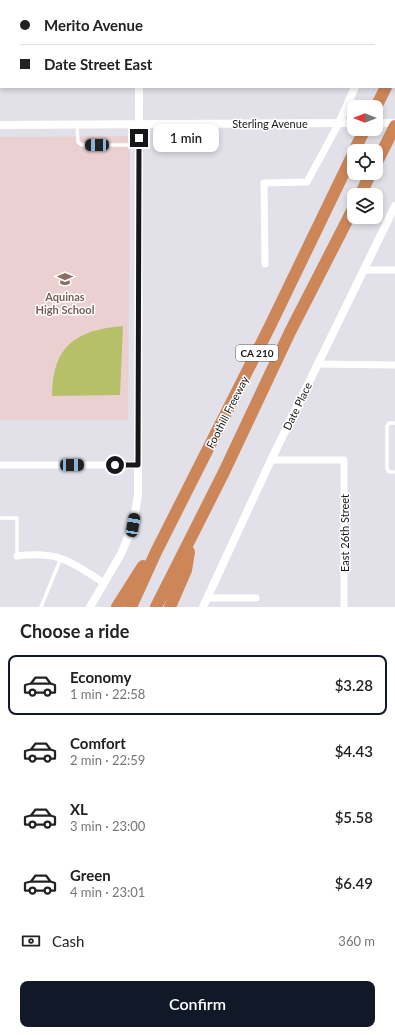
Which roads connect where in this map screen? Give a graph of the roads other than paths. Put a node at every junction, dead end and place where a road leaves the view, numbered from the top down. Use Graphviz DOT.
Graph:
graph roads {
  1 [pos="139,88"];
  2 [pos="355,88"];
  3 [pos="385,88"];
  4 [pos="379,100"];
  5 [pos="339,123"];
  6 [pos="347,123"];
  7 [pos="139,124"];
  8 [pos="383,124"];
  9 [pos="0,125"];
  10 [pos="77,125"];
  11 [pos="395,125"];
  12 [pos="139,145"];
  13 [pos="383,150"];
  14 [pos="347,167"];
  15 [pos="395,206"];
  16 [pos="347,221"];
  17 [pos="265,264"];
  18 [pos="364,270"];
  19 [pos="395,270"];
  20 [pos="317,364"];
  21 [pos="395,365"];
  22 [pos="395,423"];
  23 [pos="271,460"];
  24 [pos="0,465"];
  25 [pos="138,465"];
  26 [pos="395,472"];
  27 [pos="0,518"];
  28 [pos="194,534"];
  29 [pos="156,552"];
  30 [pos="17,556"];
  31 [pos="61,558"];
  32 [pos="104,583"];
  33 [pos="207,598"];
  34 [pos="256,598"];
  35 [pos="41,607"];
  36 [pos="90,607"];
  37 [pos="117,607"];
  38 [pos="131,607"];
  39 [pos="156,607"];
  40 [pos="170,607"];
  41 [pos="203,607"];
  42 [pos="344,607"];
  1 -- 7 [label="street"];
  2 -- 5 [label="street"];
  3 -- 4 [label="highway"];
  5 -- 6 [label="street, Sterling Avenue"];
  5 -- 7 [label="street, Sterling Avenue"];
  5 -- 17 [label="street"];
  7 -- 10 [label="street, Sterling Avenue"];
  7 -- 12 [label="street"];
  8 -- 11 [label="street"];
  9 -- 10 [label="street, Sterling Avenue"];
  10 -- 12 [label="lane"];
  11 -- 13 [label="highway"];
  12 -- 25 [label="street"];
  14 -- 29 [label="highway, Foothill Freeway / CA 210"];
  15 -- 18 [label="street, Date Place"];
  16 -- 28 [label="highway, Foothill Freeway / CA 210"];
  18 -- 19 [label="street"];
  18 -- 20 [label="street, Date Place"];
  20 -- 21 [label="street"];
  20 -- 23 [label="street, Date Place"];
  22 -- 26 [label="lane"];
  23 -- 33 [label="street, Date Place"];
  23 -- 42 [label="street, East 26th Street"];
  24 -- 25 [label="street"];
  25 -- 32 [label="street"];
  27 -- 30 [label="lane"];
  28 -- 39 [label="highway, Foothill Freeway / CA 210"];
  28 -- 40 [label="highway"];
  29 -- 37 [label="highway"];
  29 -- 38 [label="highway, Foothill Freeway / CA 210"];
  30 -- 31 [label="street"];
  31 -- 32 [label="street"];
  31 -- 35 [label="lane"];
  32 -- 36 [label="street"];
  33 -- 34 [label="street"];
  33 -- 41 [label="street, Date Place"];
}
